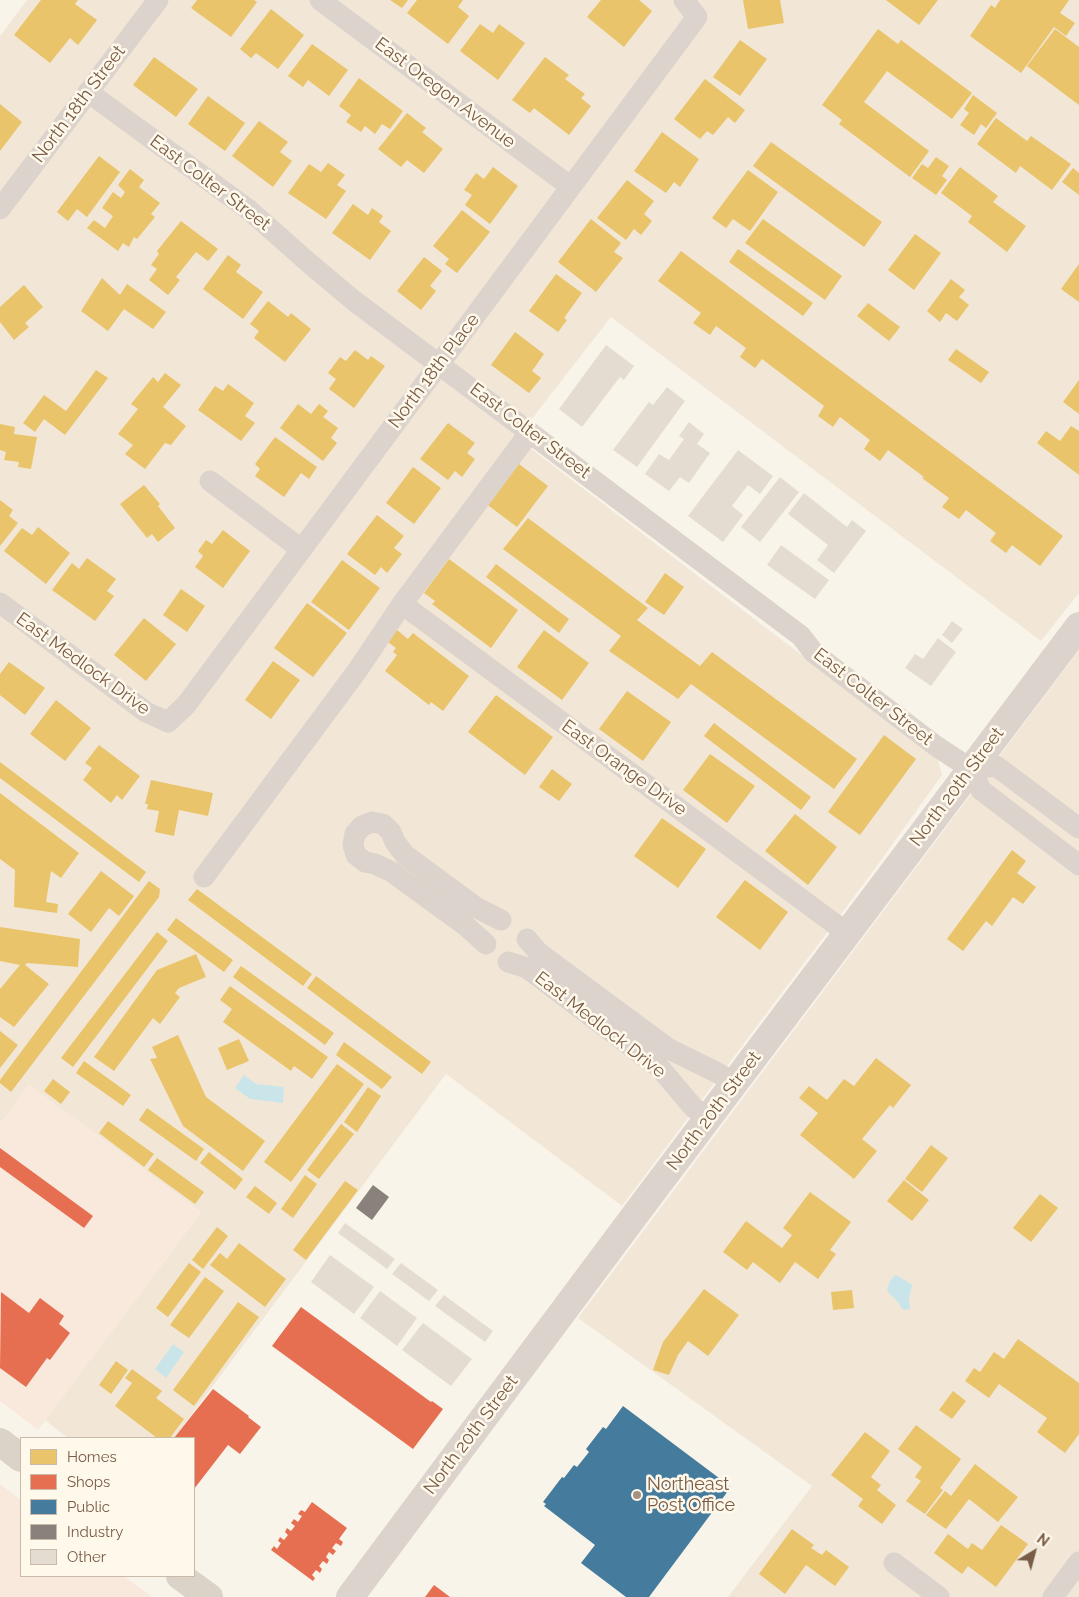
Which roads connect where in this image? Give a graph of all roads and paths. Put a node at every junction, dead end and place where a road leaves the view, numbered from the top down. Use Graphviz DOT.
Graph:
graph roads {
  1 [pos="158,0"];
  2 [pos="320,0"];
  3 [pos="691,8"];
  4 [pos="88,92"];
  5 [pos="571,187"];
  6 [pos="0,209"];
  7 [pos="440,364"];
  8 [pos="530,432"];
  9 [pos="210,481"];
  10 [pos="301,548"];
  11 [pos="0,603"];
  12 [pos="402,604"];
  13 [pos="1079,626"];
  14 [pos="168,722"];
  15 [pos="971,769"];
  16 [pos="1079,828"];
  17 [pos="1079,865"];
  18 [pos="204,876"];
  19 [pos="500,920"];
  20 [pos="847,933"];
  21 [pos="528,939"];
  22 [pos="486,944"];
  23 [pos="508,962"];
  24 [pos="735,1083"];
  25 [pos="708,1118"];
  26 [pos="0,1442"];
  27 [pos="20,1457"];
  28 [pos="1079,1562"];
  29 [pos="894,1563"];
  30 [pos="181,1577"];
  31 [pos="209,1597"];
  32 [pos="350,1597"];
  33 [pos="940,1597"];
  34 [pos="1053,1597"];
  1 -- 4 [label="street, North 18th Street"];
  2 -- 5 [label="street, East Oregon Avenue"];
  3 -- 5 [label="street, North 18th Place"];
  4 -- 6 [label="street, North 18th Street"];
  4 -- 7 [label="street, East Colter Street"];
  5 -- 7 [label="street, North 18th Place"];
  7 -- 8 [label="street, East Colter Street"];
  7 -- 10 [label="street, North 18th Place"];
  8 -- 12 [label="street"];
  8 -- 15 [label="street, East Colter Street"];
  9 -- 10 [label="street"];
  10 -- 14 [label="street, North 18th Place"];
  11 -- 14 [label="street, East Medlock Drive"];
  12 -- 18 [label="street"];
  12 -- 20 [label="street, East Orange Drive"];
  13 -- 15 [label="street, North 20th Street"];
  15 -- 16 [label="street"];
  15 -- 17 [label="street, East Colter Street"];
  15 -- 20 [label="street, North 20th Street"];
  19 -- 21 [label="street, East Medlock Drive"];
  19 -- 22 [label="street"];
  19 -- 22 [label="street, East Medlock Drive"];
  20 -- 24 [label="street, North 20th Street"];
  21 -- 23 [label="street, East Medlock Drive"];
  21 -- 24 [label="street, East Medlock Drive"];
  22 -- 23 [label="street, East Medlock Drive"];
  23 -- 25 [label="street, East Medlock Drive"];
  24 -- 25 [label="street, North 20th Street"];
  25 -- 32 [label="street, North 20th Street"];
  26 -- 27 [label="main road"];
  28 -- 34 [label="street"];
  29 -- 33 [label="street"];
  30 -- 31 [label="main road"];
}
